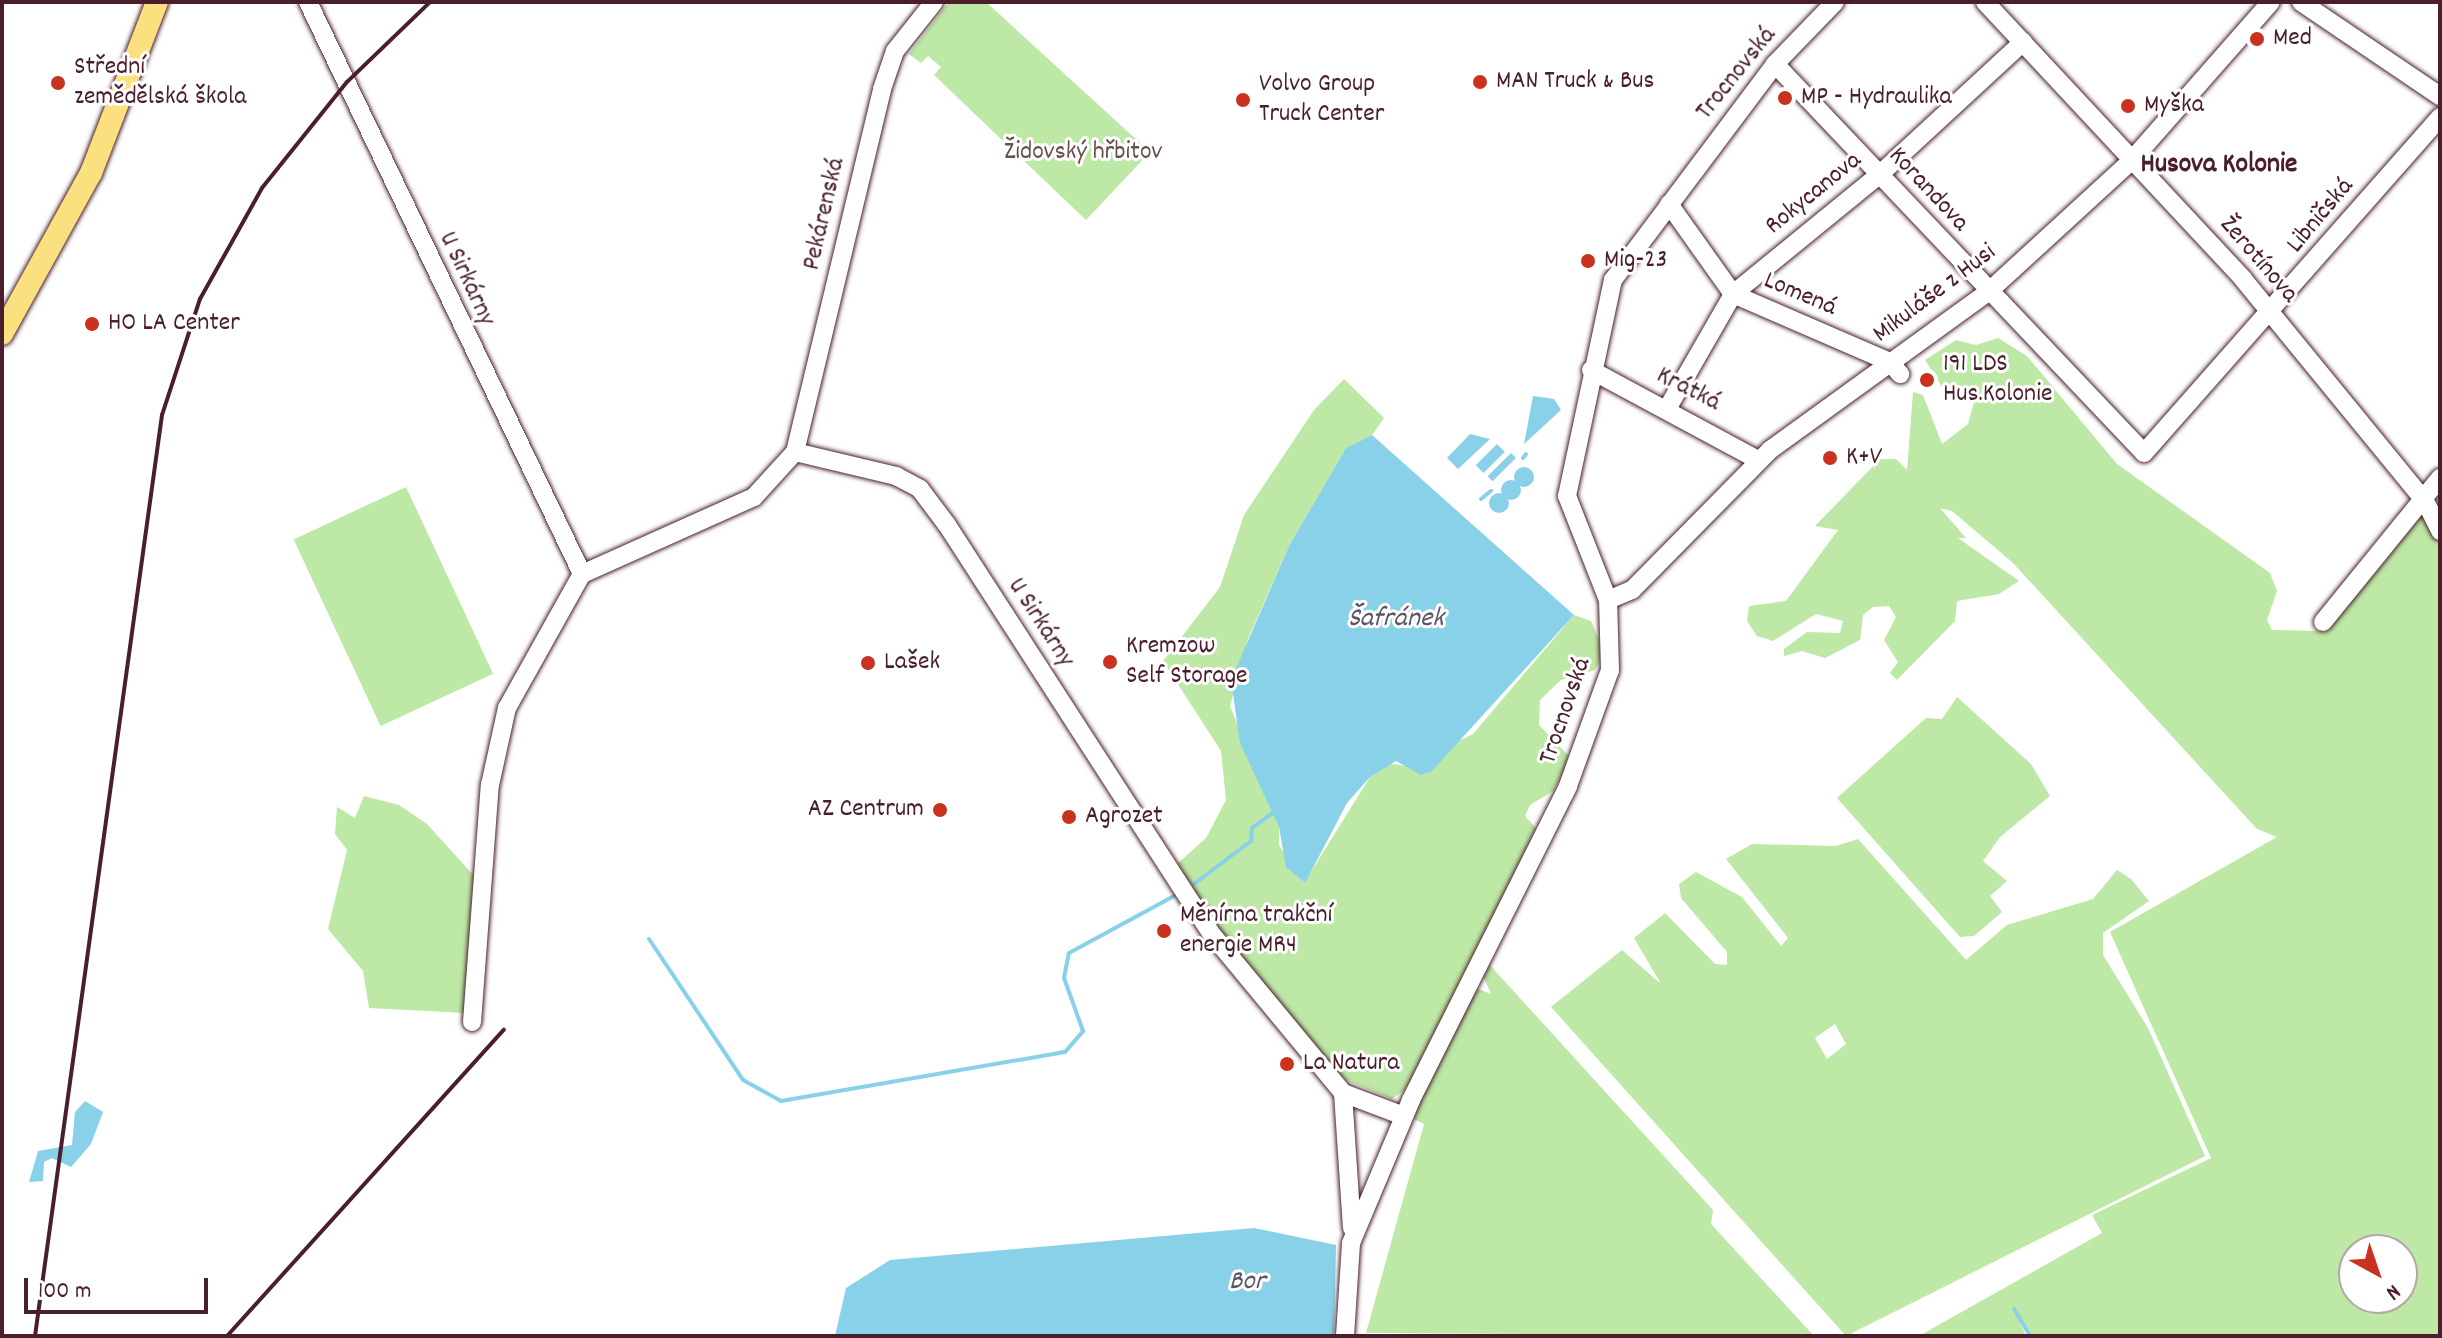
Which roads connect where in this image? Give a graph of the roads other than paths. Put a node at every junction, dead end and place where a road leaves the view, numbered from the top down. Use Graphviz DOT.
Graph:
graph roads {
  1 [pos="157,2"];
  2 [pos="308,2"];
  3 [pos="934,2"];
  4 [pos="1835,2"];
  5 [pos="1985,2"];
  6 [pos="2271,2"];
  7 [pos="2301,2"];
  8 [pos="2023,42"];
  9 [pos="1775,64"];
  10 [pos="2440,96"];
  11 [pos="2440,117"];
  12 [pos="2132,160"];
  13 [pos="1879,175"];
  14 [pos="1669,204"];
  15 [pos="1987,293"];
  16 [pos="1733,294"];
  17 [pos="2271,314"];
  18 [pos="2,334"];
  19 [pos="1895,368"];
  20 [pos="1591,370"];
  21 [pos="1667,409"];
  22 [pos="795,452"];
  23 [pos="2144,453"];
  24 [pos="1758,460"];
  25 [pos="2440,478"];
  26 [pos="2425,501"];
  27 [pos="2440,531"];
  28 [pos="582,574"];
  29 [pos="1608,600"];
  30 [pos="2323,622"];
  31 [pos="472,1022"];
  32 [pos="1343,1093"];
  33 [pos="1404,1116"];
  34 [pos="1351,1243"];
  35 [pos="1345,1336"];
  1 -- 18 [label="main road"];
  2 -- 28 [label="street, U Sirkárny"];
  3 -- 22 [label="street, Pekárenská"];
  4 -- 9 [label="street, Trocnovská"];
  5 -- 8 [label="street, Žerotínova"];
  6 -- 12 [label="street, Mikuláše z Husi"];
  7 -- 10 [label="street"];
  8 -- 12 [label="street, Žerotínova"];
  8 -- 13 [label="street, Rokycanova"];
  9 -- 13 [label="street, Korandova"];
  9 -- 14 [label="street, Trocnovská"];
  11 -- 17 [label="street, Libničská"];
  12 -- 15 [label="street, Mikuláše z Husi"];
  12 -- 17 [label="street, Žerotínova"];
  13 -- 15 [label="street, Korandova"];
  13 -- 16 [label="street, Rokycanova"];
  14 -- 16 [label="street, Lomená"];
  14 -- 20 [label="street, Trocnovská"];
  15 -- 19 [label="street, Mikuláše z Husi"];
  15 -- 23 [label="street, Korandova"];
  16 -- 19 [label="street, Lomená"];
  16 -- 21 [label="street, Rokycanova"];
  17 -- 23 [label="street, Libničská"];
  17 -- 26 [label="street, Žerotínova"];
  19 -- 24 [label="street, Mikuláše z Husi"];
  20 -- 21 [label="street, Krátká"];
  20 -- 29 [label="street, Trocnovská"];
  21 -- 24 [label="street, Krátká"];
  22 -- 28 [label="street"];
  22 -- 32 [label="street, U Sirkárny"];
  24 -- 29 [label="street, Mikuláše z Husi"];
  25 -- 26 [label="street"];
  26 -- 27 [label="street, Žerotínova"];
  26 -- 30 [label="street"];
  28 -- 31 [label="street"];
  29 -- 33 [label="street, Trocnovská"];
  32 -- 33 [label="street, U Sirkárny"];
  32 -- 34 [label="street"];
  33 -- 34 [label="street, Trocnovská"];
  34 -- 35 [label="street, Trocnovská"];
}
